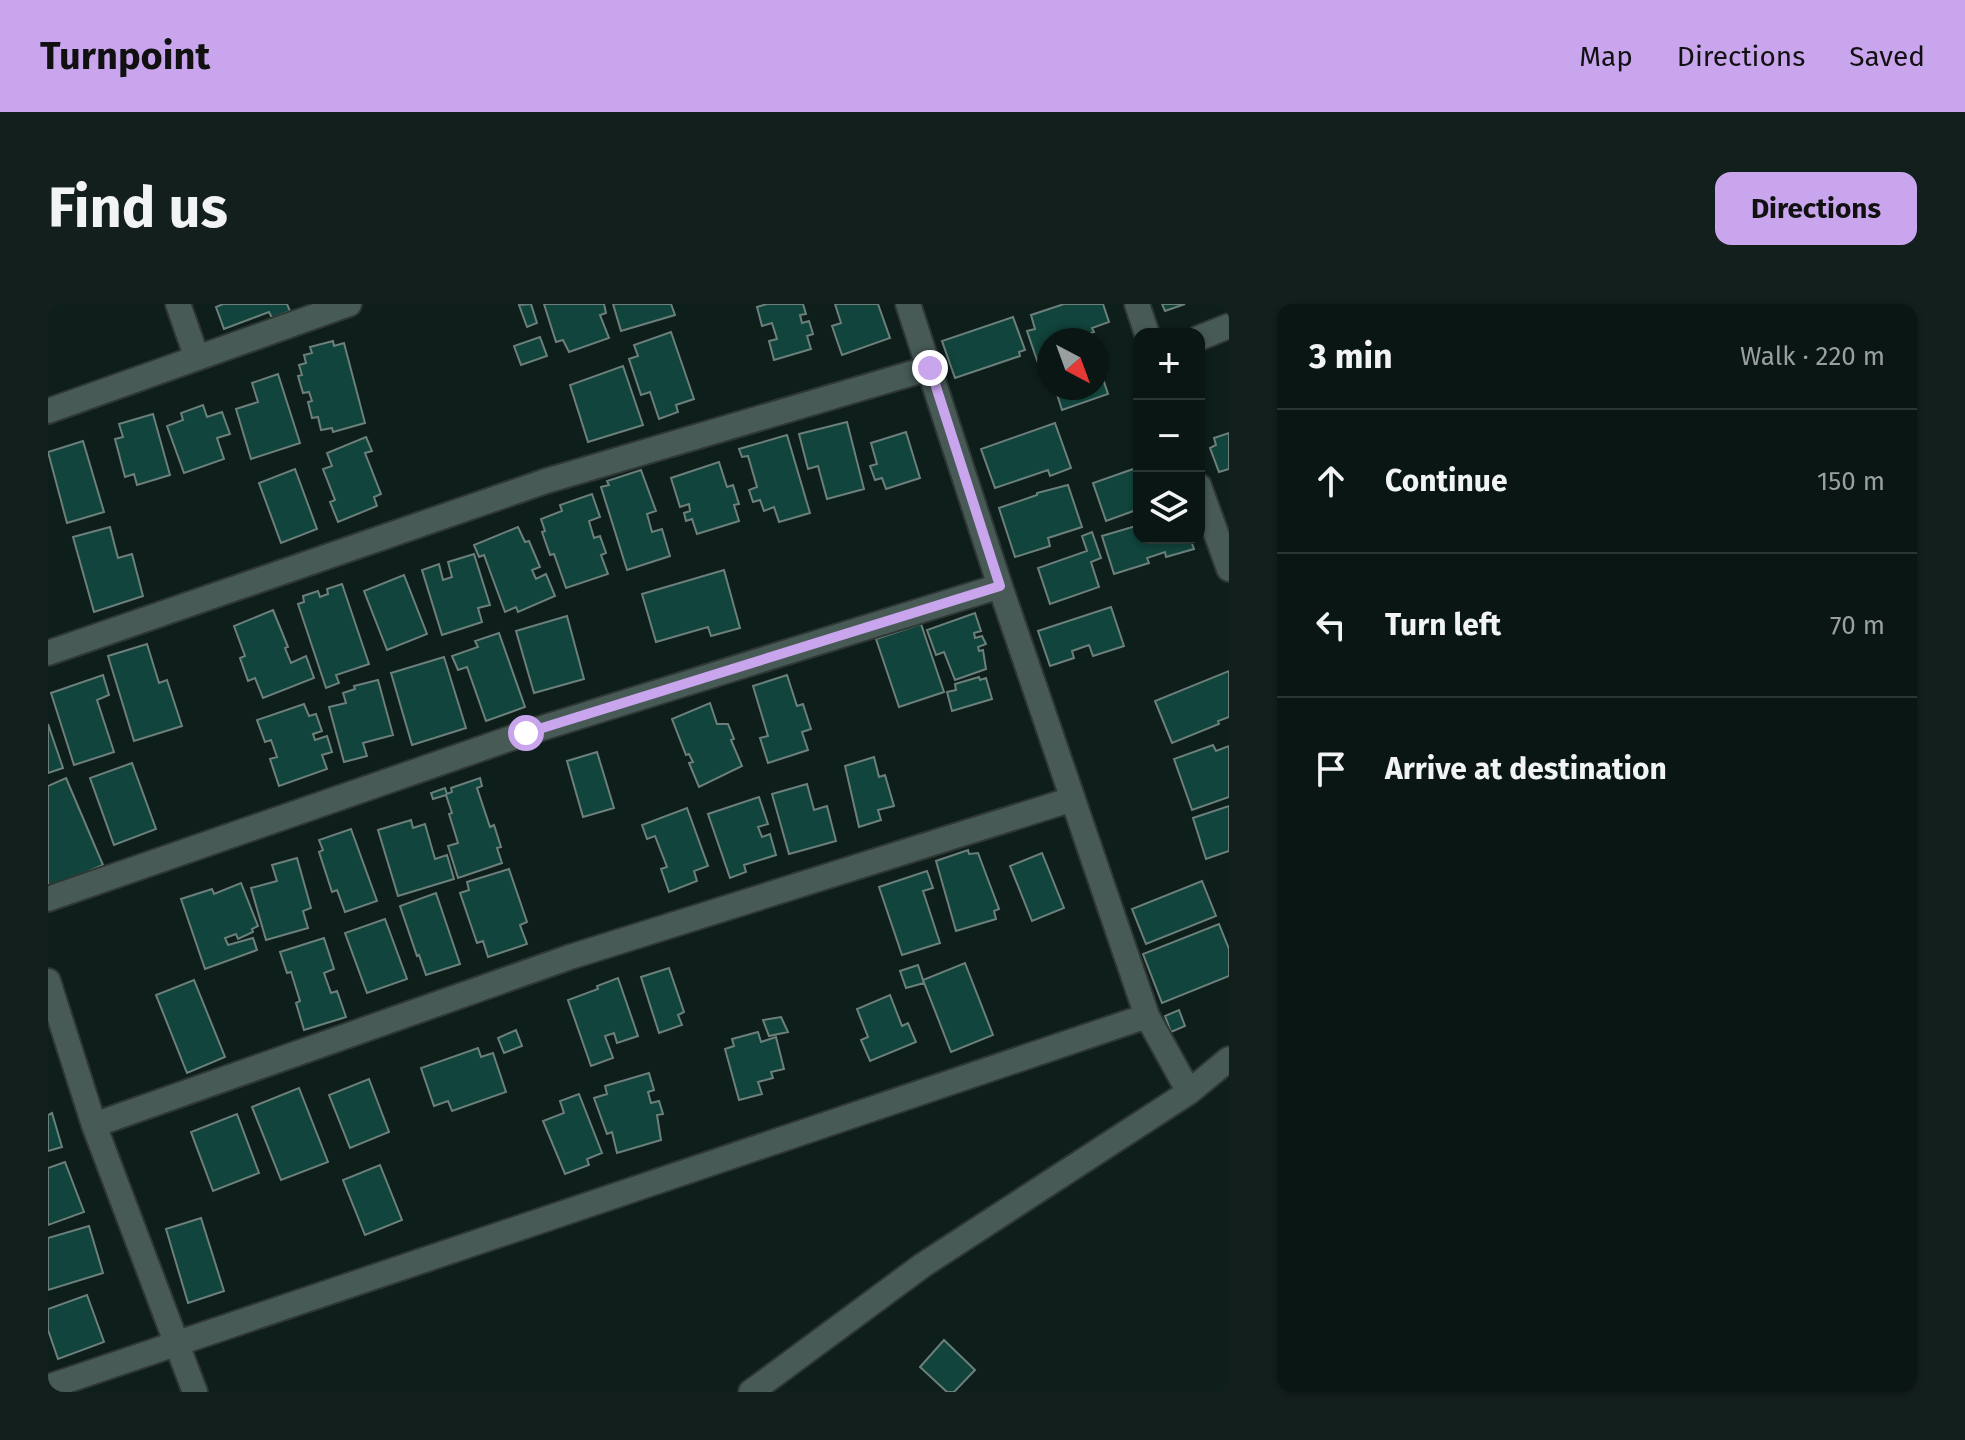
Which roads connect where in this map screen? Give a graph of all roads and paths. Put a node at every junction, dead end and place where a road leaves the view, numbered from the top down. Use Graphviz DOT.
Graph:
graph roads {
  1 [pos="178,304"];
  2 [pos="349,304"];
  3 [pos="908,304"];
  4 [pos="1137,304"];
  5 [pos="1229,326"];
  6 [pos="1145,328"];
  7 [pos="1205,336"];
  8 [pos="197,358"];
  9 [pos="930,368"];
  10 [pos="48,411"];
  11 [pos="1205,503"];
  12 [pos="1229,569"];
  13 [pos="1000,586"];
  14 [pos="48,653"];
  15 [pos="1073,799"];
  16 [pos="48,899"];
  17 [pos="48,981"];
  18 [pos="1147,1016"];
  19 [pos="1229,1059"];
  20 [pos="1189,1092"];
  21 [pos="94,1125"];
  22 [pos="177,1343"];
  23 [pos="48,1387"];
  24 [pos="195,1392"];
  25 [pos="751,1392"];
  1 -- 8 [label="street"];
  2 -- 8 [label="street"];
  3 -- 9 [label="street"];
  4 -- 6 [label="street"];
  5 -- 7 [label="street"];
  8 -- 10 [label="street"];
  9 -- 13 [label="street"];
  9 -- 14 [label="street"];
  11 -- 12 [label="street"];
  13 -- 15 [label="street"];
  13 -- 16 [label="street"];
  15 -- 18 [label="street"];
  15 -- 21 [label="street"];
  17 -- 21 [label="street"];
  18 -- 20 [label="street"];
  18 -- 22 [label="street"];
  19 -- 20 [label="street"];
  20 -- 25 [label="street"];
  21 -- 22 [label="street"];
  22 -- 23 [label="street"];
  22 -- 24 [label="street"];
}
